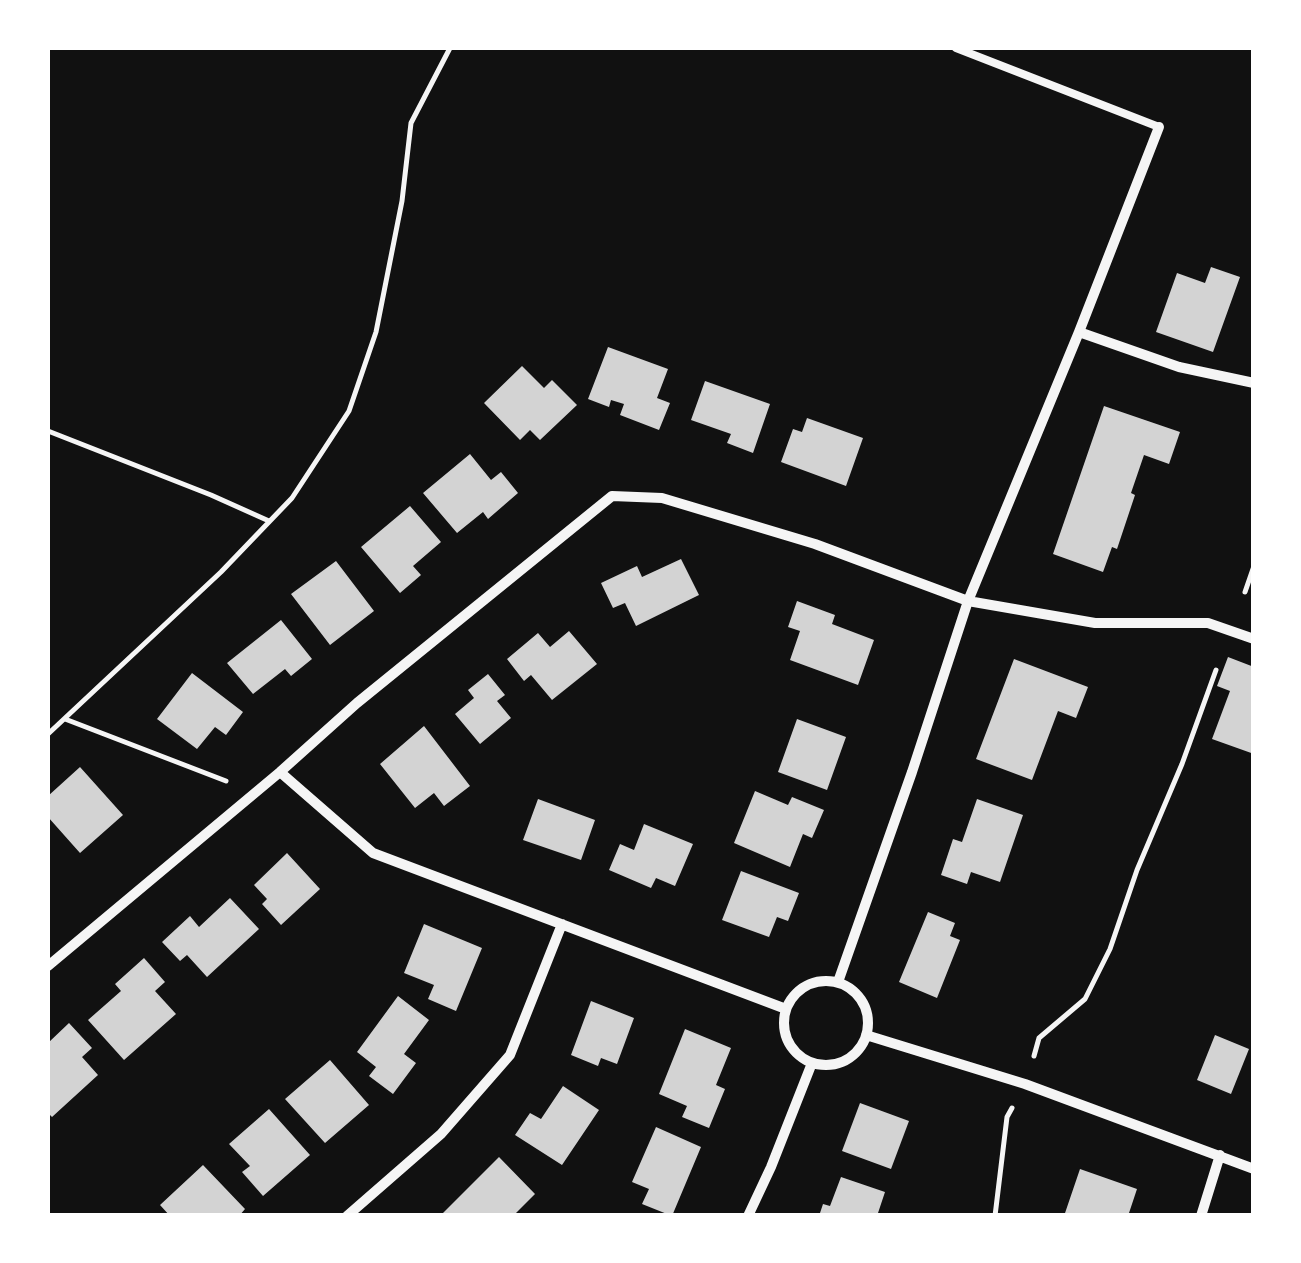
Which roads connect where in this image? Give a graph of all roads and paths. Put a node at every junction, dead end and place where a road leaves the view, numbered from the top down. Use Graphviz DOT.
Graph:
graph roads {
  1 [pos="450,48"];
  2 [pos="956,48"];
  3 [pos="1158,127"];
  4 [pos="1079,332"];
  5 [pos="1254,383"];
  6 [pos="48,431"];
  7 [pos="269,521"];
  8 [pos="1254,566"];
  9 [pos="1244,592"];
  10 [pos="968,601"];
  11 [pos="1254,640"];
  12 [pos="1216,670"];
  13 [pos="64,718"];
  14 [pos="48,734"];
  15 [pos="280,772"];
  16 [pos="226,780"];
  17 [pos="562,924"];
  18 [pos="48,966"];
  19 [pos="838,982"];
  20 [pos="786,1009"];
  21 [pos="866,1035"];
  22 [pos="1034,1056"];
  23 [pos="812,1062"];
  24 [pos="1012,1108"];
  25 [pos="1220,1155"];
  26 [pos="1254,1168"];
  27 [pos="347,1216"];
  28 [pos="748,1216"];
  29 [pos="995,1216"];
  30 [pos="1201,1216"];
  1 -- 7 [label="path"];
  2 -- 3 [label="lane"];
  3 -- 4 [label="street"];
  4 -- 5 [label="street"];
  4 -- 10 [label="street"];
  6 -- 7 [label="path"];
  7 -- 13 [label="path"];
  8 -- 9 [label="path"];
  10 -- 11 [label="street"];
  10 -- 15 [label="street"];
  10 -- 19 [label="street"];
  12 -- 22 [label="path"];
  13 -- 14 [label="path"];
  13 -- 16 [label="path"];
  15 -- 17 [label="street"];
  15 -- 18 [label="street"];
  17 -- 20 [label="street"];
  17 -- 27 [label="street"];
  19 -- 20 [label="street"];
  19 -- 21 [label="street"];
  20 -- 23 [label="street"];
  21 -- 23 [label="street"];
  21 -- 25 [label="street"];
  23 -- 28 [label="street"];
  24 -- 29 [label="path"];
  25 -- 26 [label="street"];
  25 -- 30 [label="street"];
}
